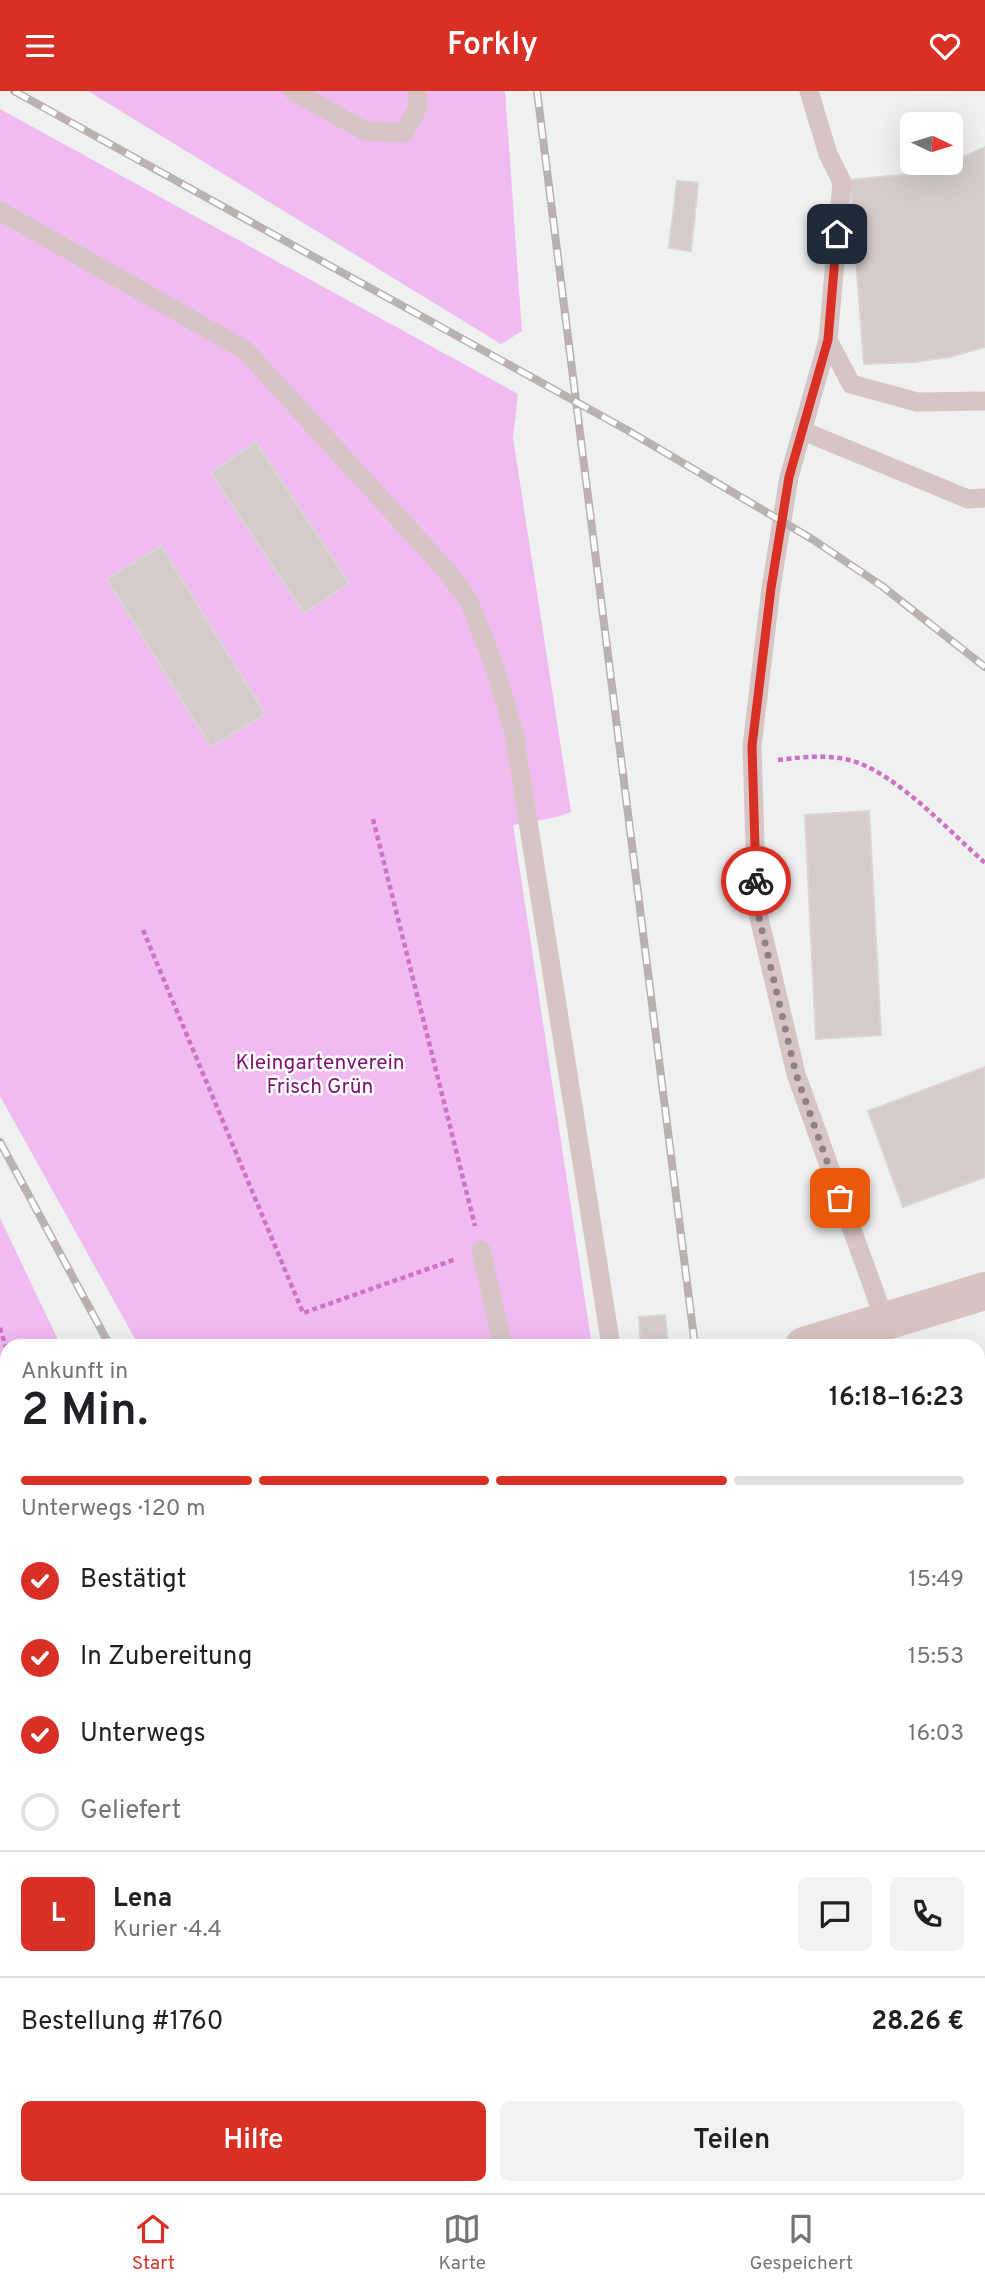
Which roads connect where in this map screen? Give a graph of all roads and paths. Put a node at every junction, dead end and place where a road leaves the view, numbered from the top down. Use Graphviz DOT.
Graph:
graph roads {
  1 [pos="293,91"];
  2 [pos="417,91"];
  3 [pos="806,94"];
  4 [pos="0,211"];
  5 [pos="828,340"];
  6 [pos="985,401"];
  7 [pos="803,431"];
  8 [pos="985,498"];
  9 [pos="753,762"];
  10 [pos="373,819"];
  11 [pos="985,863"];
  12 [pos="143,929"];
  13 [pos="481,1250"];
  14 [pos="985,1291"];
  15 [pos="885,1321"];
  16 [pos="501,1339"];
  17 [pos="610,1339"];
  18 [pos="832,1339"];
  1 -- 2 [label="lane"];
  3 -- 5 [label="lane"];
  4 -- 17 [label="lane"];
  5 -- 6 [label="lane"];
  5 -- 7 [label="lane"];
  7 -- 8 [label="lane"];
  7 -- 9 [label="lane"];
  9 -- 11 [label="path"];
  9 -- 15 [label="lane"];
  10 -- 13 [label="path"];
  12 -- 13 [label="path"];
  13 -- 16 [label="lane"];
  14 -- 15 [label="street"];
  15 -- 18 [label="street"];
}
